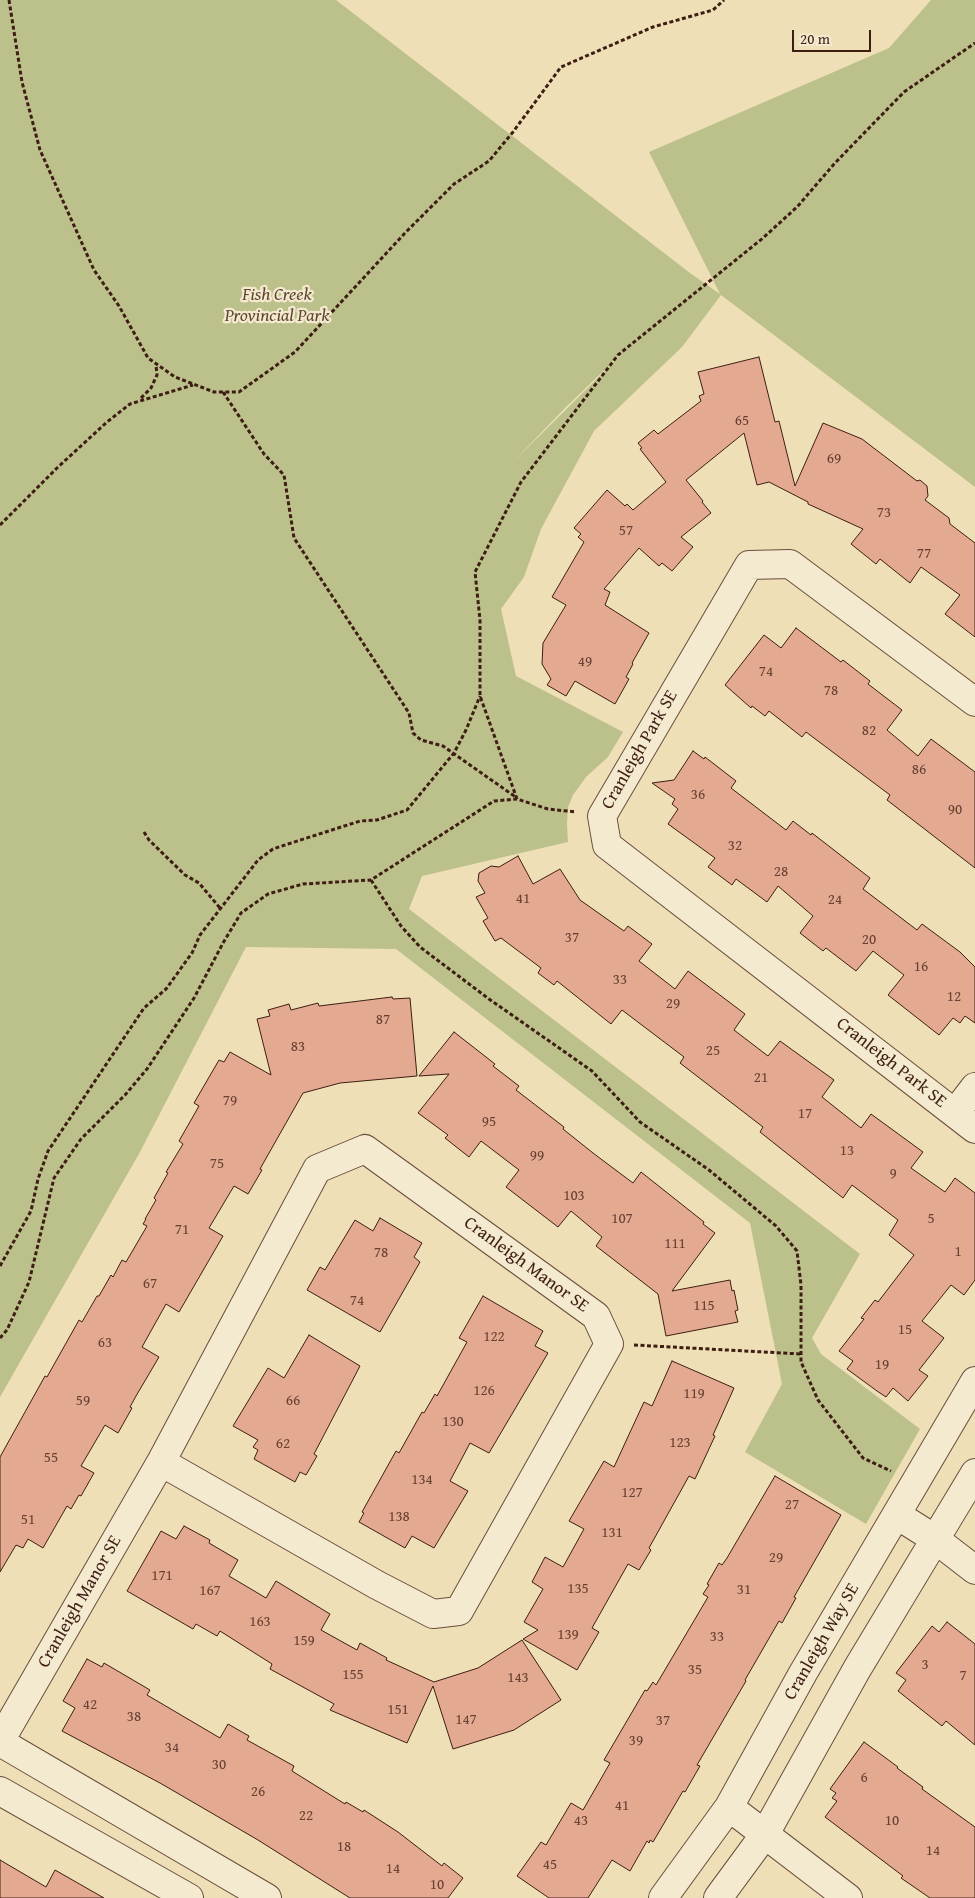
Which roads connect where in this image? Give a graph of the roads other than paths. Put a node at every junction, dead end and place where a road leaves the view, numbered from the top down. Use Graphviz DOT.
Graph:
graph roads {
  1 [pos="975,702"];
  2 [pos="975,1087"];
  3 [pos="965,1121"];
  4 [pos="975,1381"];
  5 [pos="161,1462"];
  6 [pos="975,1473"];
  7 [pos="897,1514"];
  8 [pos="935,1539"];
  9 [pos="975,1570"];
  10 [pos="0,1742"];
  11 [pos="0,1791"];
  12 [pos="729,1807"];
  13 [pos="765,1834"];
  14 [pos="262,1896"];
  15 [pos="189,1898"];
  16 [pos="664,1898"];
  17 [pos="718,1898"];
  18 [pos="848,1898"];
  1 -- 3 [label="street, Cranleigh Park SE"];
  2 -- 3 [label="street, Cranleigh Park SE"];
  4 -- 7 [label="street, Cranleigh Way SE"];
  5 -- 5 [label="street, Cranleigh Manor SE"];
  5 -- 10 [label="street, Cranleigh Manor SE"];
  6 -- 8 [label="street"];
  7 -- 8 [label="street"];
  7 -- 12 [label="street, Cranleigh Way SE"];
  8 -- 9 [label="street"];
  8 -- 13 [label="street"];
  10 -- 14 [label="street, Cranleigh Manor SE"];
  11 -- 15 [label="street"];
  12 -- 13 [label="street"];
  12 -- 16 [label="street, Cranleigh Way SE"];
  13 -- 17 [label="street"];
  13 -- 18 [label="street"];
}
